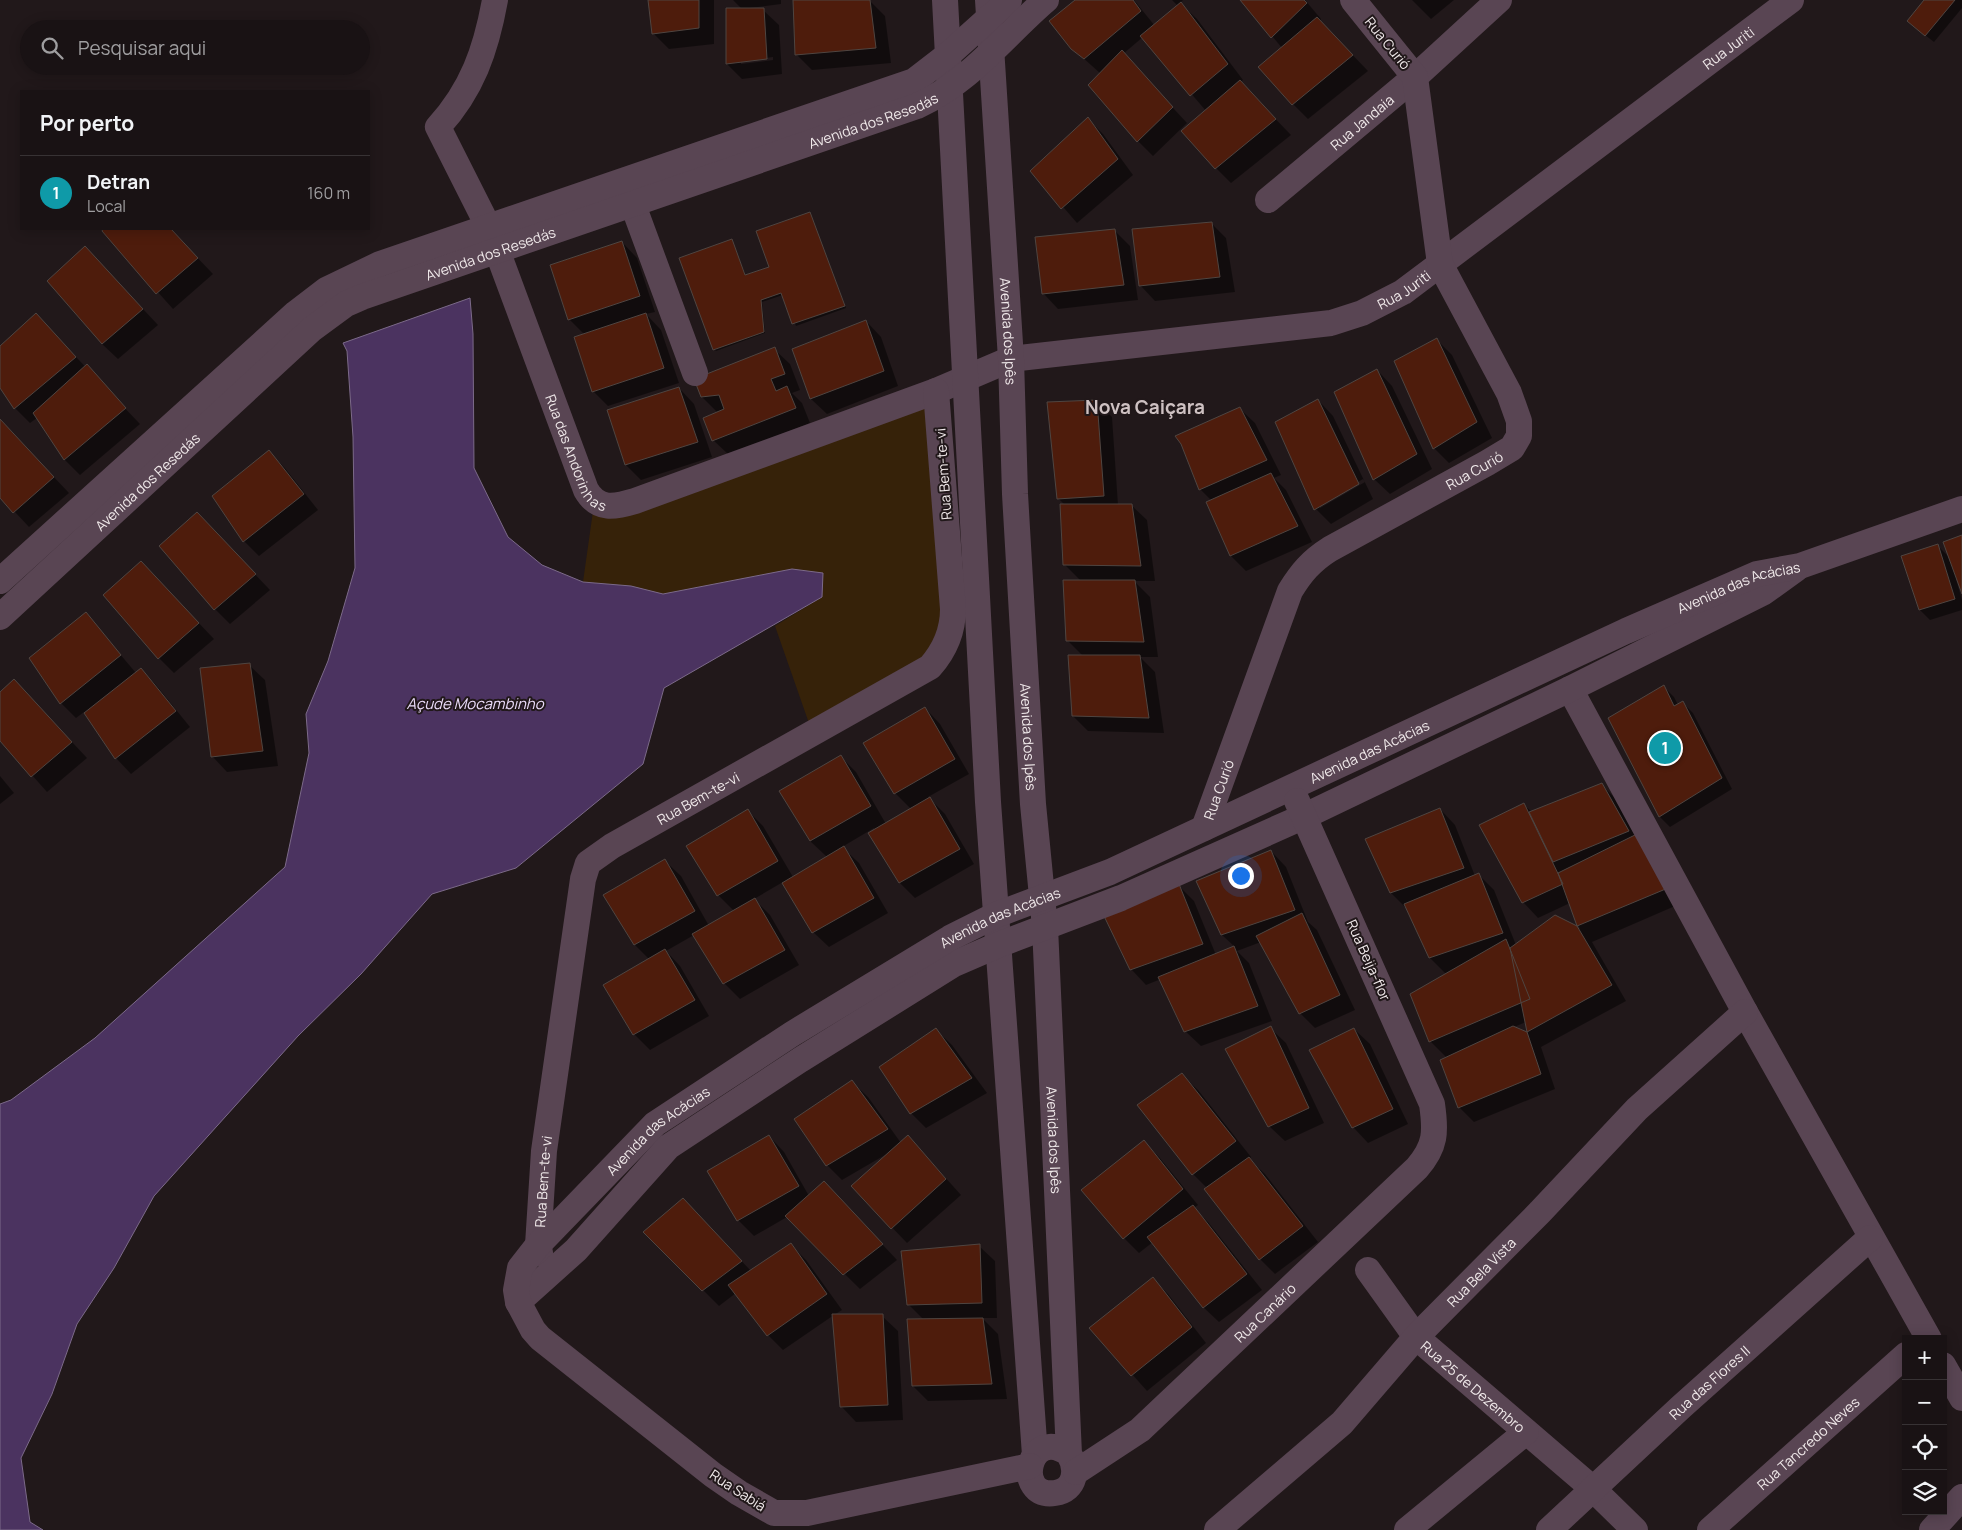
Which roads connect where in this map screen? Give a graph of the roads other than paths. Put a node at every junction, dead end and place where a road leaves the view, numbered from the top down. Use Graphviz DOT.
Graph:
graph roads {
  1 [pos="495,0"];
  2 [pos="945,0"];
  3 [pos="1010,0"];
  4 [pos="1046,0"];
  5 [pos="1353,0"];
  6 [pos="1499,0"];
  7 [pos="1792,0"];
  8 [pos="988,9"];
  9 [pos="948,54"];
  10 [pos="992,54"];
  11 [pos="1415,77"];
  12 [pos="949,87"];
  13 [pos="628,191"];
  14 [pos="1268,200"];
  15 [pos="492,237"];
  16 [pos="1440,264"];
  17 [pos="1011,359"];
  18 [pos="694,373"];
  19 [pos="965,377"];
  20 [pos="936,391"];
  21 [pos="1962,509"];
  22 [pos="1800,566"];
  23 [pos="0,581"];
  24 [pos="0,617"];
  25 [pos="1570,689"];
  26 [pos="1291,788"];
  27 [pos="1305,816"];
  28 [pos="1204,828"];
  29 [pos="1042,898"];
  30 [pos="996,915"];
  31 [pos="1045,927"];
  32 [pos="998,945"];
  33 [pos="1745,1012"];
  34 [pos="1435,1136"];
  35 [pos="1870,1238"];
  36 [pos="538,1245"];
  37 [pos="555,1270"];
  38 [pos="1368,1270"];
  39 [pos="518,1302"];
  40 [pos="1925,1335"];
  41 [pos="1416,1337"];
  42 [pos="1902,1359"];
  43 [pos="1947,1372"];
  44 [pos="1962,1398"];
  45 [pos="1526,1432"];
  46 [pos="1072,1463"];
  47 [pos="1034,1470"];
  48 [pos="1592,1488"];
  49 [pos="1962,1497"];
  50 [pos="1218,1530"];
  51 [pos="1407,1530"];
  52 [pos="1549,1530"];
  53 [pos="1635,1530"];
  54 [pos="1710,1530"];
  55 [pos="1932,1530"];
  1 -- 15 [label="street, Rua das Andorinhas"];
  2 -- 9 [label="street"];
  3 -- 8 [label="street, Avenida dos Resedás"];
  4 -- 10 [label="street, Avenida dos Resedás"];
  5 -- 11 [label="street, Rua Curió"];
  6 -- 11 [label="street, Rua Jandaia"];
  7 -- 16 [label="street, Rua Juriti"];
  8 -- 9 [label="street, Avenida dos Resedás"];
  8 -- 10 [label="street, Avenida dos Ipês"];
  9 -- 12 [label="street"];
  9 -- 13 [label="street, Avenida dos Resedás"];
  10 -- 12 [label="street, Avenida dos Resedás"];
  10 -- 17 [label="street, Avenida dos Ipês"];
  11 -- 14 [label="street, Rua Jandaia"];
  11 -- 16 [label="street, Rua Curió"];
  12 -- 13 [label="street, Avenida dos Resedás"];
  12 -- 19 [label="street"];
  13 -- 15 [label="street, Avenida dos Resedás"];
  13 -- 18 [label="street"];
  15 -- 20 [label="street, Rua das Andorinhas"];
  15 -- 23 [label="street, Avenida dos Resedás"];
  15 -- 24 [label="street, Avenida dos Resedás"];
  16 -- 17 [label="street, Rua Juriti"];
  16 -- 28 [label="street, Rua Curió"];
  17 -- 19 [label="street, Rua Juriti"];
  17 -- 29 [label="street, Avenida dos Ipês"];
  19 -- 20 [label="street, Rua Juriti"];
  19 -- 30 [label="street"];
  20 -- 36 [label="street, Rua Bem-te-vi"];
  21 -- 22 [label="street"];
  22 -- 25 [label="street, Avenida das Acácias"];
  22 -- 26 [label="street, Avenida das Acácias"];
  25 -- 27 [label="street, Avenida das Acácias"];
  25 -- 33 [label="street"];
  26 -- 27 [label="street, Rua Beija-flor"];
  26 -- 28 [label="street, Avenida das Acácias"];
  27 -- 31 [label="street, Avenida das Acácias"];
  27 -- 34 [label="street, Rua Beija-flor"];
  28 -- 29 [label="street, Avenida das Acácias"];
  29 -- 30 [label="street, Avenida das Acácias"];
  29 -- 31 [label="street, Avenida dos Ipês"];
  30 -- 32 [label="street"];
  30 -- 36 [label="street, Avenida das Acácias"];
  31 -- 32 [label="street, Avenida das Acácias"];
  31 -- 46 [label="street, Avenida dos Ipês"];
  32 -- 37 [label="street, Avenida das Acácias"];
  32 -- 47 [label="street"];
  33 -- 35 [label="street"];
  33 -- 41 [label="street, Rua Bela Vista"];
  34 -- 46 [label="street, Rua Canário"];
  35 -- 40 [label="street"];
  35 -- 48 [label="street, Rua das Flores II"];
  36 -- 37 [label="street, Rua Bem-te-vi"];
  36 -- 39 [label="street, Avenida das Acácias"];
  37 -- 39 [label="street, Avenida das Acácias"];
  38 -- 41 [label="street, Rua 25 de Dezembro"];
  39 -- 47 [label="street, Rua Sabiá"];
  41 -- 45 [label="street, Rua 25 de Dezembro"];
  41 -- 50 [label="street, Rua Bela Vista"];
  42 -- 54 [label="street, Rua Tancredo Neves"];
  43 -- 44 [label="street"];
  45 -- 48 [label="street, Rua 25 de Dezembro"];
  45 -- 51 [label="street"];
  46 -- 47 [label="street, Rua Sabiá"];
  46 -- 47 [label="street"];
  48 -- 52 [label="street, Rua das Flores II"];
  48 -- 53 [label="street, Rua 25 de Dezembro"];
  49 -- 55 [label="street"];
}
